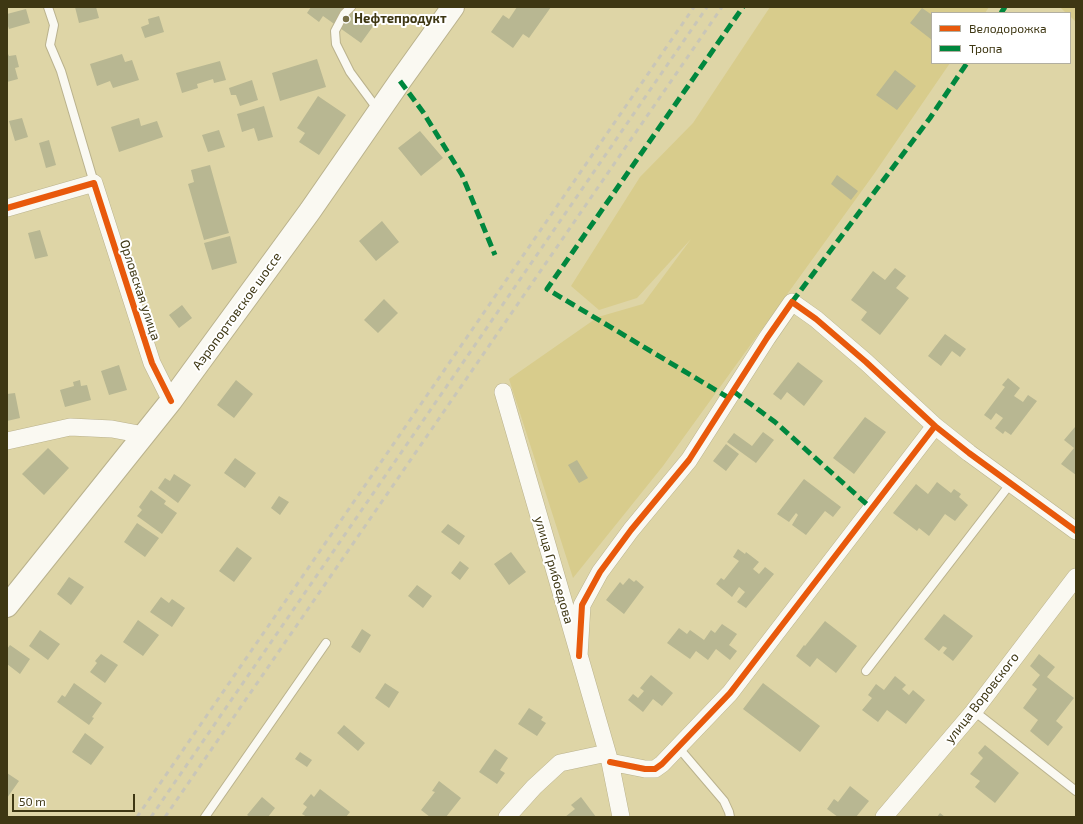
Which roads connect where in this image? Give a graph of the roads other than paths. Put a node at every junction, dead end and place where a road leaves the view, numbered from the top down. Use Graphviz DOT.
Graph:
graph roads {
  1 [pos="48,7"];
  2 [pos="351,7"];
  3 [pos="450,8"];
  4 [pos="379,111"];
  5 [pos="94,183"];
  6 [pos="7,208"];
  7 [pos="503,392"];
  8 [pos="171,401"];
  9 [pos="935,426"];
  10 [pos="144,435"];
  11 [pos="7,441"];
  12 [pos="1010,483"];
  13 [pos="1076,531"];
  14 [pos="1076,577"];
  15 [pos="7,606"];
  16 [pos="326,643"];
  17 [pos="579,656"];
  18 [pos="866,670"];
  19 [pos="974,711"];
  20 [pos="678,748"];
  21 [pos="608,757"];
  22 [pos="1076,791"];
  23 [pos="205,817"];
  24 [pos="507,817"];
  25 [pos="621,817"];
  26 [pos="730,817"];
  27 [pos="884,817"];
  1 -- 5 [label="lane"];
  2 -- 4 [label="lane"];
  3 -- 4 [label="main road, Аэропортовское шоссе"];
  4 -- 8 [label="main road, Аэропортовское шоссе"];
  5 -- 6 [label="street"];
  5 -- 8 [label="street, Орловская улица"];
  7 -- 17 [label="street, улица Грибоедова"];
  8 -- 10 [label="main road, Аэропортовское шоссе"];
  9 -- 12 [label="street"];
  9 -- 17 [label="street"];
  9 -- 20 [label="street"];
  10 -- 11 [label="street"];
  10 -- 15 [label="main road, Аэропортовское шоссе"];
  12 -- 13 [label="street"];
  12 -- 18 [label="lane"];
  14 -- 19 [label="street, улица Воровского"];
  16 -- 23 [label="lane"];
  17 -- 21 [label="street, улица Грибоедова"];
  19 -- 22 [label="lane"];
  19 -- 27 [label="street, улица Воровского"];
  20 -- 21 [label="street"];
  20 -- 26 [label="lane"];
  21 -- 24 [label="street"];
  21 -- 25 [label="street, улица Грибоедова"];
}
